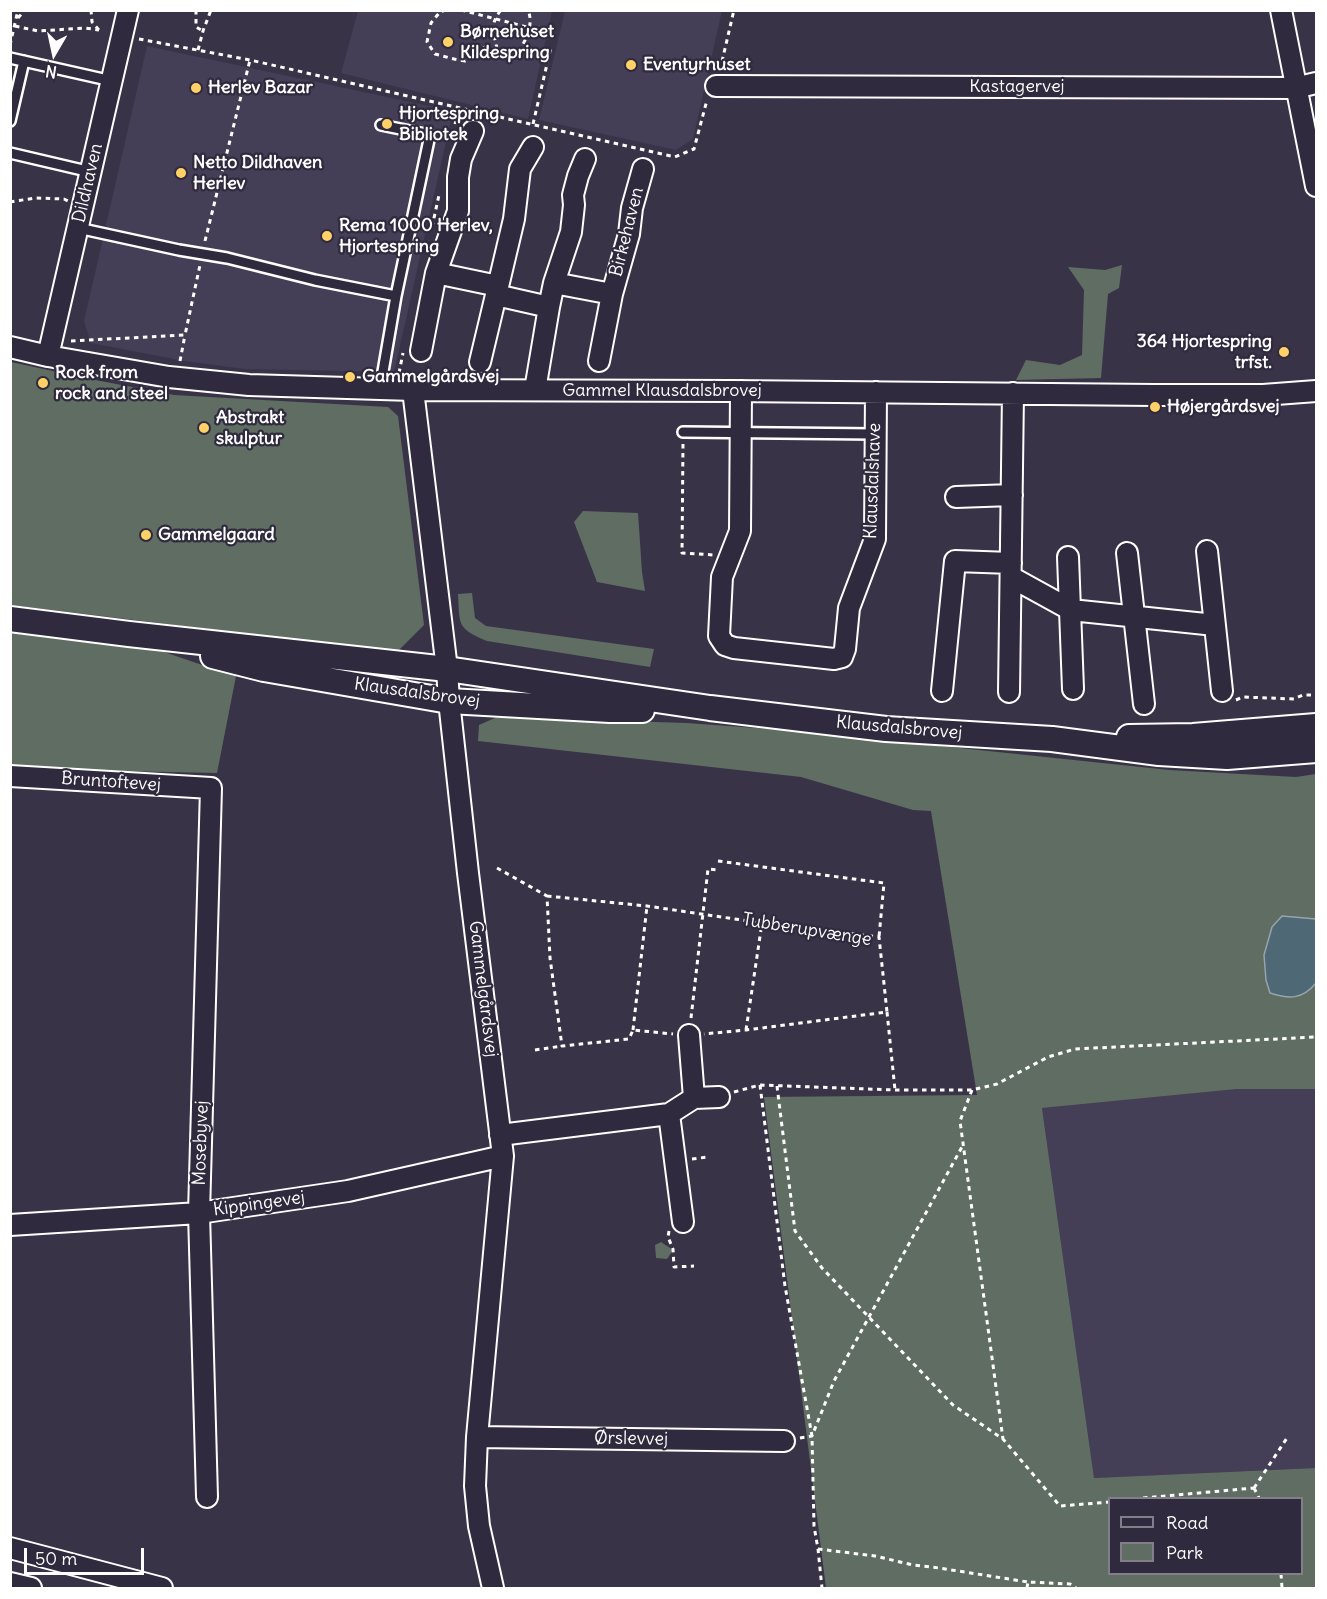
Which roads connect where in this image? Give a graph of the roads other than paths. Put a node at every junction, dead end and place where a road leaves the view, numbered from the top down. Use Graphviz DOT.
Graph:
graph roads {
  1 [pos="128,10"];
  2 [pos="1281,10"];
  3 [pos="10,58"];
  4 [pos="24,61"];
  5 [pos="112,81"];
  6 [pos="1317,83"];
  7 [pos="717,86"];
  8 [pos="1295,88"];
  9 [pos="10,121"];
  10 [pos="381,125"];
  11 [pos="473,132"];
  12 [pos="533,147"];
  13 [pos="10,153"];
  14 [pos="585,159"];
  15 [pos="643,169"];
  16 [pos="91,172"];
  17 [pos="1317,186"];
  18 [pos="78,228"];
  19 [pos="436,273"];
  20 [pos="554,283"];
  21 [pos="497,291"];
  22 [pos="612,294"];
  23 [pos="396,296"];
  24 [pos="549,308"];
  25 [pos="10,347"];
  26 [pos="50,349"];
  27 [pos="421,351"];
  28 [pos="599,361"];
  29 [pos="480,362"];
  30 [pos="380,389"];
  31 [pos="413,390"];
  32 [pos="535,390"];
  33 [pos="741,391"];
  34 [pos="1317,391"];
  35 [pos="876,392"];
  36 [pos="1013,393"];
  37 [pos="684,432"];
  38 [pos="741,433"];
  39 [pos="875,434"];
  40 [pos="1012,495"];
  41 [pos="956,496"];
  42 [pos="1207,551"];
  43 [pos="1127,553"];
  44 [pos="1068,557"];
  45 [pos="1011,570"];
  46 [pos="1071,610"];
  47 [pos="1135,617"];
  48 [pos="10,619"];
  49 [pos="1215,625"];
  50 [pos="129,634"];
  51 [pos="447,669"];
  52 [pos="1073,689"];
  53 [pos="942,691"];
  54 [pos="1222,691"];
  55 [pos="1009,692"];
  56 [pos="449,701"];
  57 [pos="1144,704"];
  58 [pos="710,708"];
  59 [pos="1317,726"];
  60 [pos="1052,739"];
  61 [pos="1317,750"];
  62 [pos="10,776"];
  63 [pos="211,789"];
  64 [pos="689,1035"];
  65 [pos="719,1097"];
  66 [pos="694,1098"];
  67 [pos="669,1114"];
  68 [pos="501,1136"];
  69 [pos="503,1156"];
  70 [pos="199,1213"];
  71 [pos="683,1222"];
  72 [pos="10,1225"];
  73 [pos="477,1437"];
  74 [pos="784,1441"];
  75 [pos="207,1497"];
  76 [pos="10,1548"];
  77 [pos="10,1583"];
  78 [pos="31,1588"];
  79 [pos="162,1588"];
  80 [pos="493,1588"];
  1 -- 5 [label="street, Dildhaven"];
  2 -- 8 [label="street"];
  3 -- 4 [label="lane"];
  4 -- 5 [label="lane"];
  4 -- 9 [label="lane"];
  5 -- 16 [label="street, Dildhaven"];
  6 -- 8 [label="street, Kastagervej"];
  7 -- 8 [label="street, Kastagervej"];
  8 -- 17 [label="street"];
  10 -- 23 [label="lane"];
  11 -- 19 [label="street"];
  12 -- 21 [label="street"];
  13 -- 16 [label="lane"];
  14 -- 20 [label="street"];
  15 -- 22 [label="street, Birkehaven"];
  16 -- 18 [label="street, Dildhaven"];
  18 -- 23 [label="lane"];
  18 -- 26 [label="street, Dildhaven"];
  19 -- 21 [label="street"];
  19 -- 27 [label="street"];
  20 -- 22 [label="street, Birkehaven"];
  20 -- 24 [label="street"];
  21 -- 24 [label="street"];
  21 -- 29 [label="street"];
  22 -- 28 [label="street, Birkehaven"];
  23 -- 30 [label="lane"];
  24 -- 32 [label="street"];
  25 -- 26 [label="street, Gammel Klausdalsbrovej"];
  26 -- 30 [label="street, Gammel Klausdalsbrovej"];
  30 -- 31 [label="street, Gammel Klausdalsbrovej"];
  31 -- 32 [label="street, Gammel Klausdalsbrovej"];
  31 -- 51 [label="street, Gammelgårdsvej"];
  32 -- 33 [label="street, Gammel Klausdalsbrovej"];
  33 -- 35 [label="street, Gammel Klausdalsbrovej"];
  33 -- 38 [label="street, Klausdalshave"];
  34 -- 36 [label="street, Gammel Klausdalsbrovej"];
  35 -- 36 [label="street, Gammel Klausdalsbrovej"];
  35 -- 39 [label="street, Klausdalshave"];
  36 -- 40 [label="street"];
  37 -- 38 [label="lane"];
  38 -- 39 [label="lane"];
  38 -- 39 [label="street, Klausdalshave"];
  40 -- 41 [label="street"];
  40 -- 45 [label="street"];
  42 -- 49 [label="street"];
  43 -- 47 [label="street"];
  44 -- 46 [label="street"];
  45 -- 46 [label="street"];
  45 -- 53 [label="street"];
  45 -- 55 [label="street"];
  46 -- 47 [label="street"];
  46 -- 52 [label="street"];
  47 -- 49 [label="street"];
  47 -- 57 [label="street"];
  48 -- 50 [label="street, Klausdalsbrovej"];
  49 -- 54 [label="street"];
  50 -- 51 [label="street, Klausdalsbrovej"];
  50 -- 56 [label="street, Klausdalsbrovej"];
  51 -- 56 [label="street, Gammelgårdsvej"];
  51 -- 58 [label="street, Klausdalsbrovej"];
  56 -- 58 [label="street, Klausdalsbrovej"];
  56 -- 68 [label="street, Gammelgårdsvej"];
  58 -- 60 [label="street, Klausdalsbrovej"];
  59 -- 60 [label="street, Klausdalsbrovej"];
  60 -- 61 [label="street, Klausdalsbrovej"];
  62 -- 63 [label="street, Bruntoftevej"];
  63 -- 70 [label="street, Mosebyvej"];
  64 -- 66 [label="street"];
  65 -- 66 [label="street"];
  66 -- 67 [label="street"];
  67 -- 68 [label="street"];
  67 -- 71 [label="street"];
  68 -- 69 [label="street, Gammelgårdsvej"];
  69 -- 70 [label="street, Kippingevej"];
  69 -- 73 [label="street, Gammelgårdsvej"];
  70 -- 72 [label="street, Kippingevej"];
  70 -- 75 [label="street, Mosebyvej"];
  73 -- 74 [label="street, Ørslevvej"];
  73 -- 80 [label="street, Gammelgårdsvej"];
  76 -- 79 [label="street"];
  77 -- 78 [label="street"];
}
